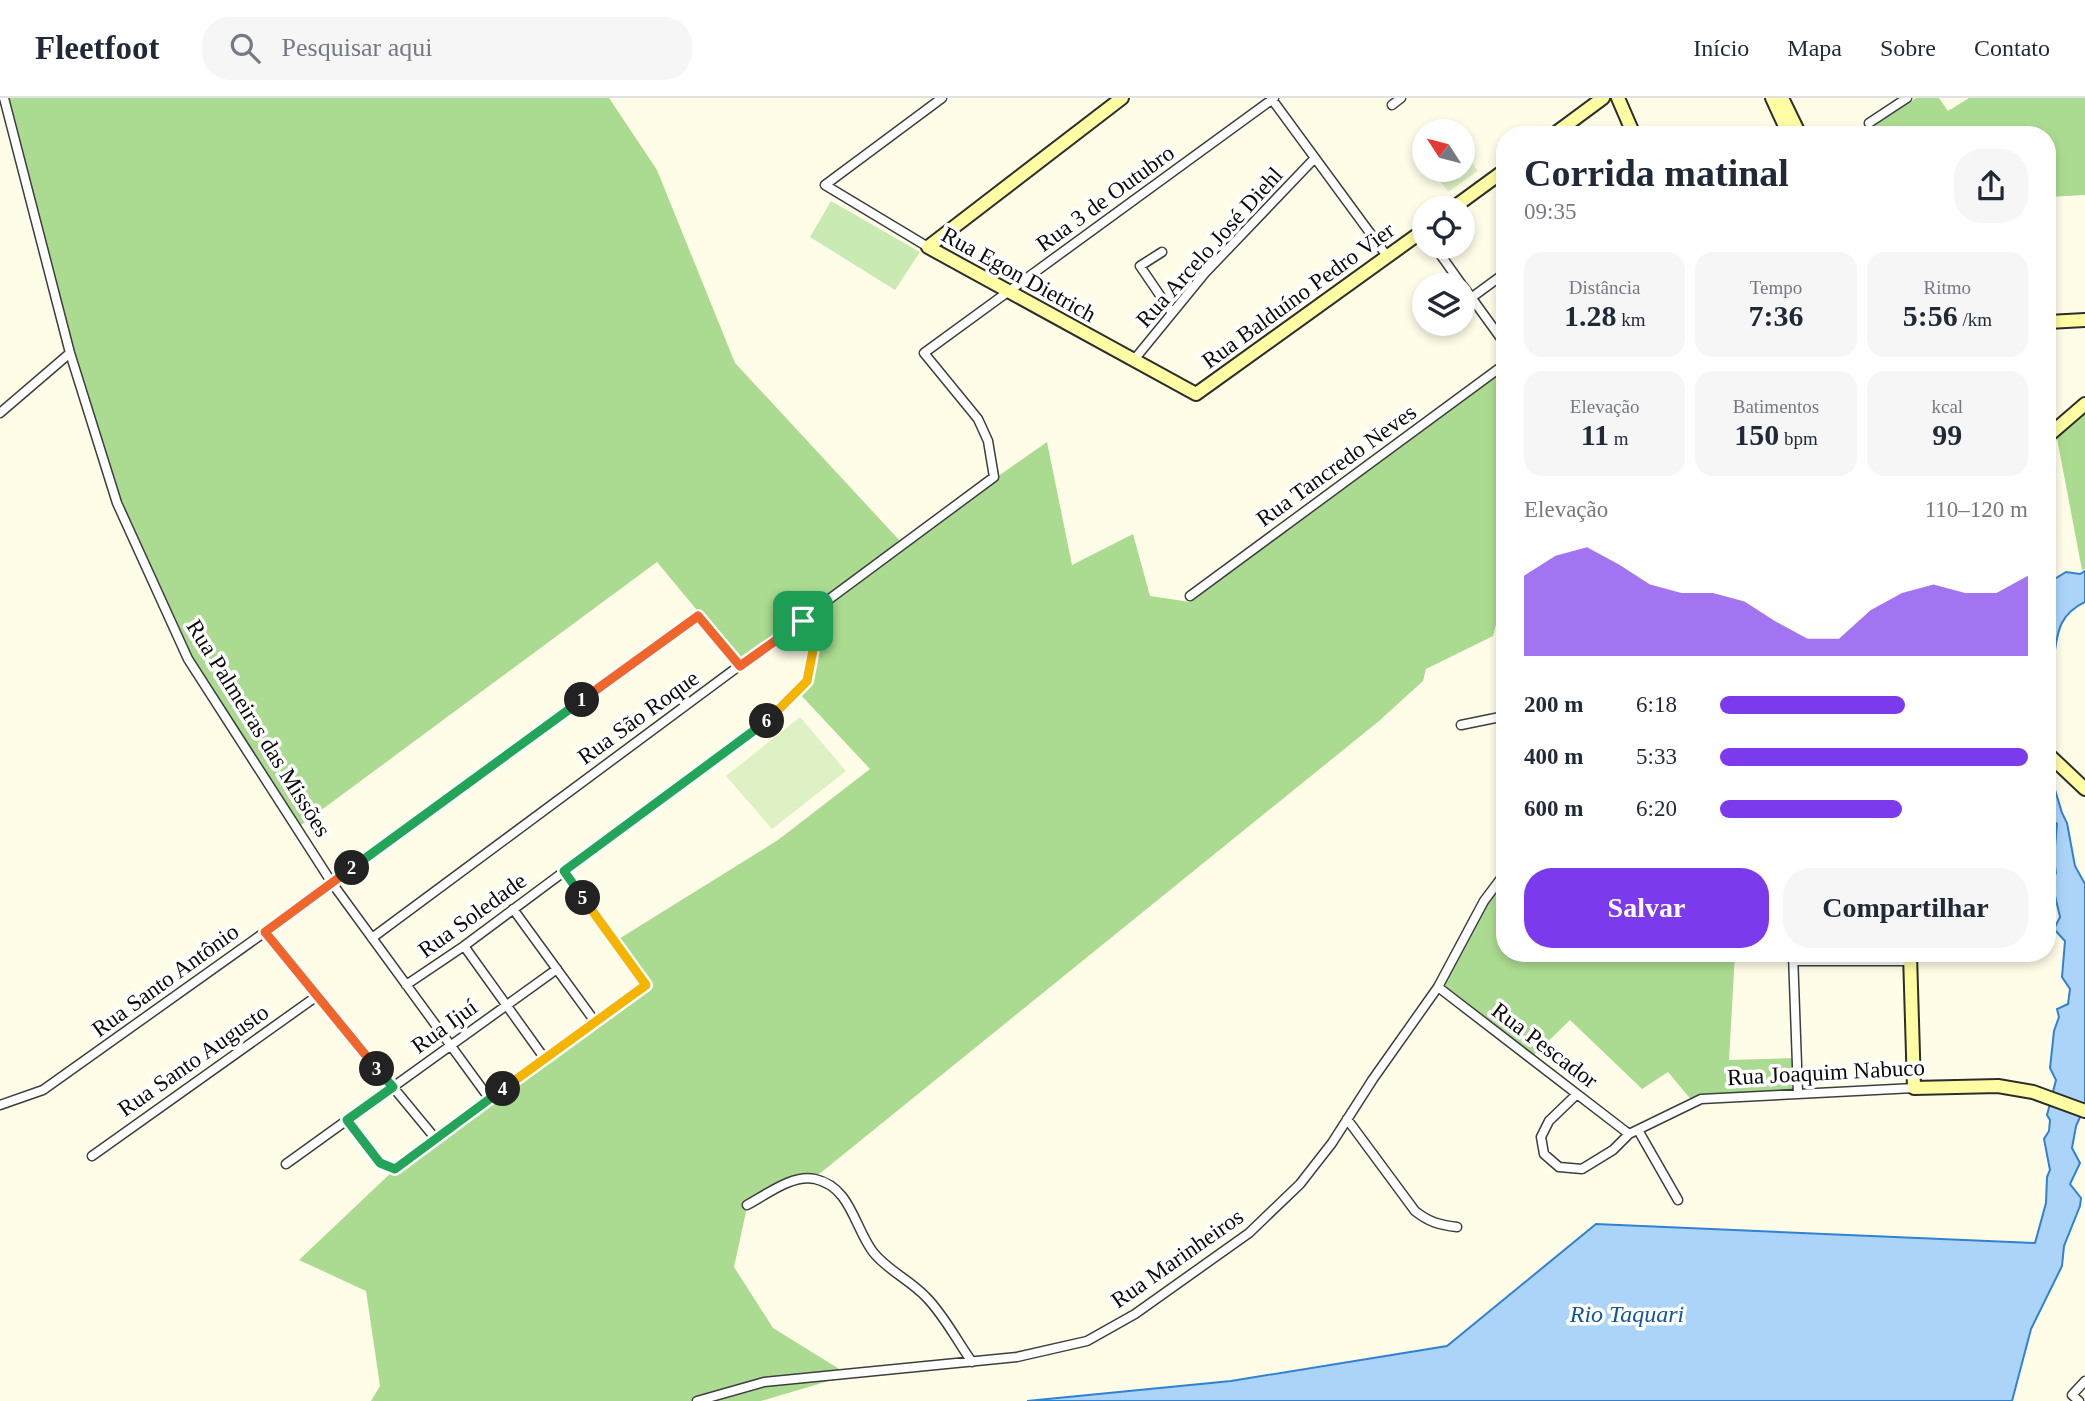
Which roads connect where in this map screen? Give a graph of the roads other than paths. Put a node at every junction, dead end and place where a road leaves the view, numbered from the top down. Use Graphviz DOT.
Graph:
graph roads {
  1 [pos="4,98"];
  2 [pos="942,98"];
  3 [pos="1122,98"];
  4 [pos="1401,98"];
  5 [pos="1603,98"];
  6 [pos="1618,98"];
  7 [pos="1772,98"];
  8 [pos="1782,98"];
  9 [pos="1907,98"];
  10 [pos="1273,99"];
  11 [pos="1392,105"];
  12 [pos="1869,123"];
  13 [pos="1565,126"];
  14 [pos="1630,126"];
  15 [pos="1785,126"];
  16 [pos="1796,126"];
  17 [pos="1314,159"];
  18 [pos="1496,177"];
  19 [pos="1469,196"];
  20 [pos="1412,239"];
  21 [pos="928,247"];
  22 [pos="1162,252"];
  23 [pos="1387,256"];
  24 [pos="1496,280"];
  25 [pos="1009,293"];
  26 [pos="1475,295"];
  27 [pos="1475,303"];
  28 [pos="1172,313"];
  29 [pos="2085,320"];
  30 [pos="2056,322"];
  31 [pos="1496,332"];
  32 [pos="70,353"];
  33 [pos="1133,361"];
  34 [pos="1496,371"];
  35 [pos="1196,394"];
  36 [pos="2085,404"];
  37 [pos="0,412"];
  38 [pos="2056,429"];
  39 [pos="994,477"];
  40 [pos="1189,596"];
  41 [pos="803,621"];
  42 [pos="740,666"];
  43 [pos="1496,718"];
  44 [pos="1461,725"];
  45 [pos="2056,762"];
  46 [pos="2085,789"];
  47 [pos="564,871"];
  48 [pos="332,883"];
  49 [pos="1496,885"];
  50 [pos="513,909"];
  51 [pos="265,932"];
  52 [pos="372,938"];
  53 [pos="464,946"];
  54 [pos="1793,962"];
  55 [pos="1910,962"];
  56 [pos="557,969"];
  57 [pos="406,985"];
  58 [pos="1438,987"];
  59 [pos="317,996"];
  60 [pos="507,1004"];
  61 [pos="596,1023"];
  62 [pos="450,1047"];
  63 [pos="545,1059"];
  64 [pos="393,1087"];
  65 [pos="1914,1088"];
  66 [pos="1798,1093"];
  67 [pos="1577,1094"];
  68 [pos="489,1098"];
  69 [pos="0,1105"];
  70 [pos="2085,1111"];
  71 [pos="1347,1119"];
  72 [pos="347,1120"];
  73 [pos="1638,1130"];
  74 [pos="1629,1134"];
  75 [pos="435,1138"];
  76 [pos="92,1156"];
  77 [pos="286,1164"];
  78 [pos="1678,1200"];
  79 [pos="747,1206"];
  80 [pos="1457,1227"];
  81 [pos="972,1362"];
  82 [pos="2085,1381"];
  83 [pos="2075,1398"];
  84 [pos="697,1401"];
  1 -- 32 [label="street, Rua Palmeiras das Missões"];
  2 -- 21 [label="street, Rua Egon Dietrich"];
  3 -- 21 [label="street"];
  4 -- 11 [label="street"];
  5 -- 13 [label="street"];
  6 -- 14 [label="street"];
  7 -- 15 [label="street"];
  8 -- 16 [label="street"];
  9 -- 12 [label="street"];
  10 -- 17 [label="street"];
  10 -- 25 [label="street, Rua 3 de Outubro"];
  17 -- 23 [label="street"];
  17 -- 28 [label="street, Rua Arcelo José Diehl"];
  18 -- 19 [label="street"];
  20 -- 23 [label="street, Rua Balduíno Pedro Vier"];
  21 -- 25 [label="street, Rua Egon Dietrich"];
  22 -- 28 [label="street"];
  23 -- 35 [label="street, Rua Balduíno Pedro Vier"];
  24 -- 26 [label="street"];
  25 -- 33 [label="street, Rua Egon Dietrich"];
  25 -- 39 [label="street, Rua 3 de Outubro"];
  27 -- 31 [label="street"];
  28 -- 33 [label="street, Rua Arcelo José Diehl"];
  29 -- 30 [label="street"];
  32 -- 37 [label="street"];
  32 -- 48 [label="street, Rua Palmeiras das Missões"];
  33 -- 35 [label="street, Rua Egon Dietrich"];
  34 -- 40 [label="street, Rua Tancredo Neves"];
  36 -- 38 [label="street"];
  39 -- 41 [label="street, Rua São Roque"];
  41 -- 42 [label="street, Rua São Roque"];
  41 -- 47 [label="street, Rua Soledade"];
  42 -- 48 [label="street, Rua Santo Antônio"];
  42 -- 52 [label="street, Rua São Roque"];
  43 -- 44 [label="street"];
  45 -- 46 [label="street"];
  47 -- 50 [label="street, Rua Soledade"];
  47 -- 61 [label="street"];
  48 -- 51 [label="street, Rua Santo Antônio"];
  48 -- 52 [label="street, Rua Palmeiras das Missões"];
  49 -- 58 [label="street, Rua Marinheiros"];
  50 -- 53 [label="street, Rua Soledade"];
  50 -- 56 [label="street"];
  51 -- 59 [label="street"];
  51 -- 69 [label="street, Rua Santo Antônio"];
  52 -- 57 [label="street, Rua Palmeiras das Missões"];
  53 -- 57 [label="street, Rua Soledade"];
  53 -- 60 [label="street"];
  54 -- 66 [label="street"];
  55 -- 65 [label="street"];
  56 -- 60 [label="street, Rua Ijuí"];
  56 -- 61 [label="street"];
  57 -- 62 [label="street, Rua Palmeiras das Missões"];
  58 -- 67 [label="street, Rua Pescador"];
  58 -- 71 [label="street, Rua Marinheiros"];
  59 -- 64 [label="street"];
  59 -- 76 [label="street, Rua Santo Augusto"];
  60 -- 62 [label="street, Rua Ijuí"];
  60 -- 63 [label="street"];
  61 -- 63 [label="street"];
  62 -- 64 [label="street, Rua Ijuí"];
  62 -- 68 [label="street, Rua Palmeiras das Missões"];
  63 -- 68 [label="street"];
  64 -- 72 [label="street, Rua Ijuí"];
  64 -- 75 [label="street"];
  65 -- 66 [label="street, Rua Joaquim Nabuco"];
  65 -- 70 [label="street, Rua Joaquim Nabuco"];
  66 -- 73 [label="street, Rua Joaquim Nabuco"];
  67 -- 74 [label="street, Rua Pescador"];
  67 -- 74 [label="street, Rua Joaquim Nabuco"];
  68 -- 75 [label="street"];
  71 -- 80 [label="street"];
  71 -- 81 [label="street, Rua Marinheiros"];
  72 -- 75 [label="street"];
  72 -- 77 [label="street, Rua Ijuí"];
  73 -- 74 [label="street, Rua Joaquim Nabuco"];
  73 -- 78 [label="street"];
  79 -- 81 [label="street"];
  81 -- 84 [label="street, Rua Marinheiros"];
  82 -- 83 [label="street"];
}
